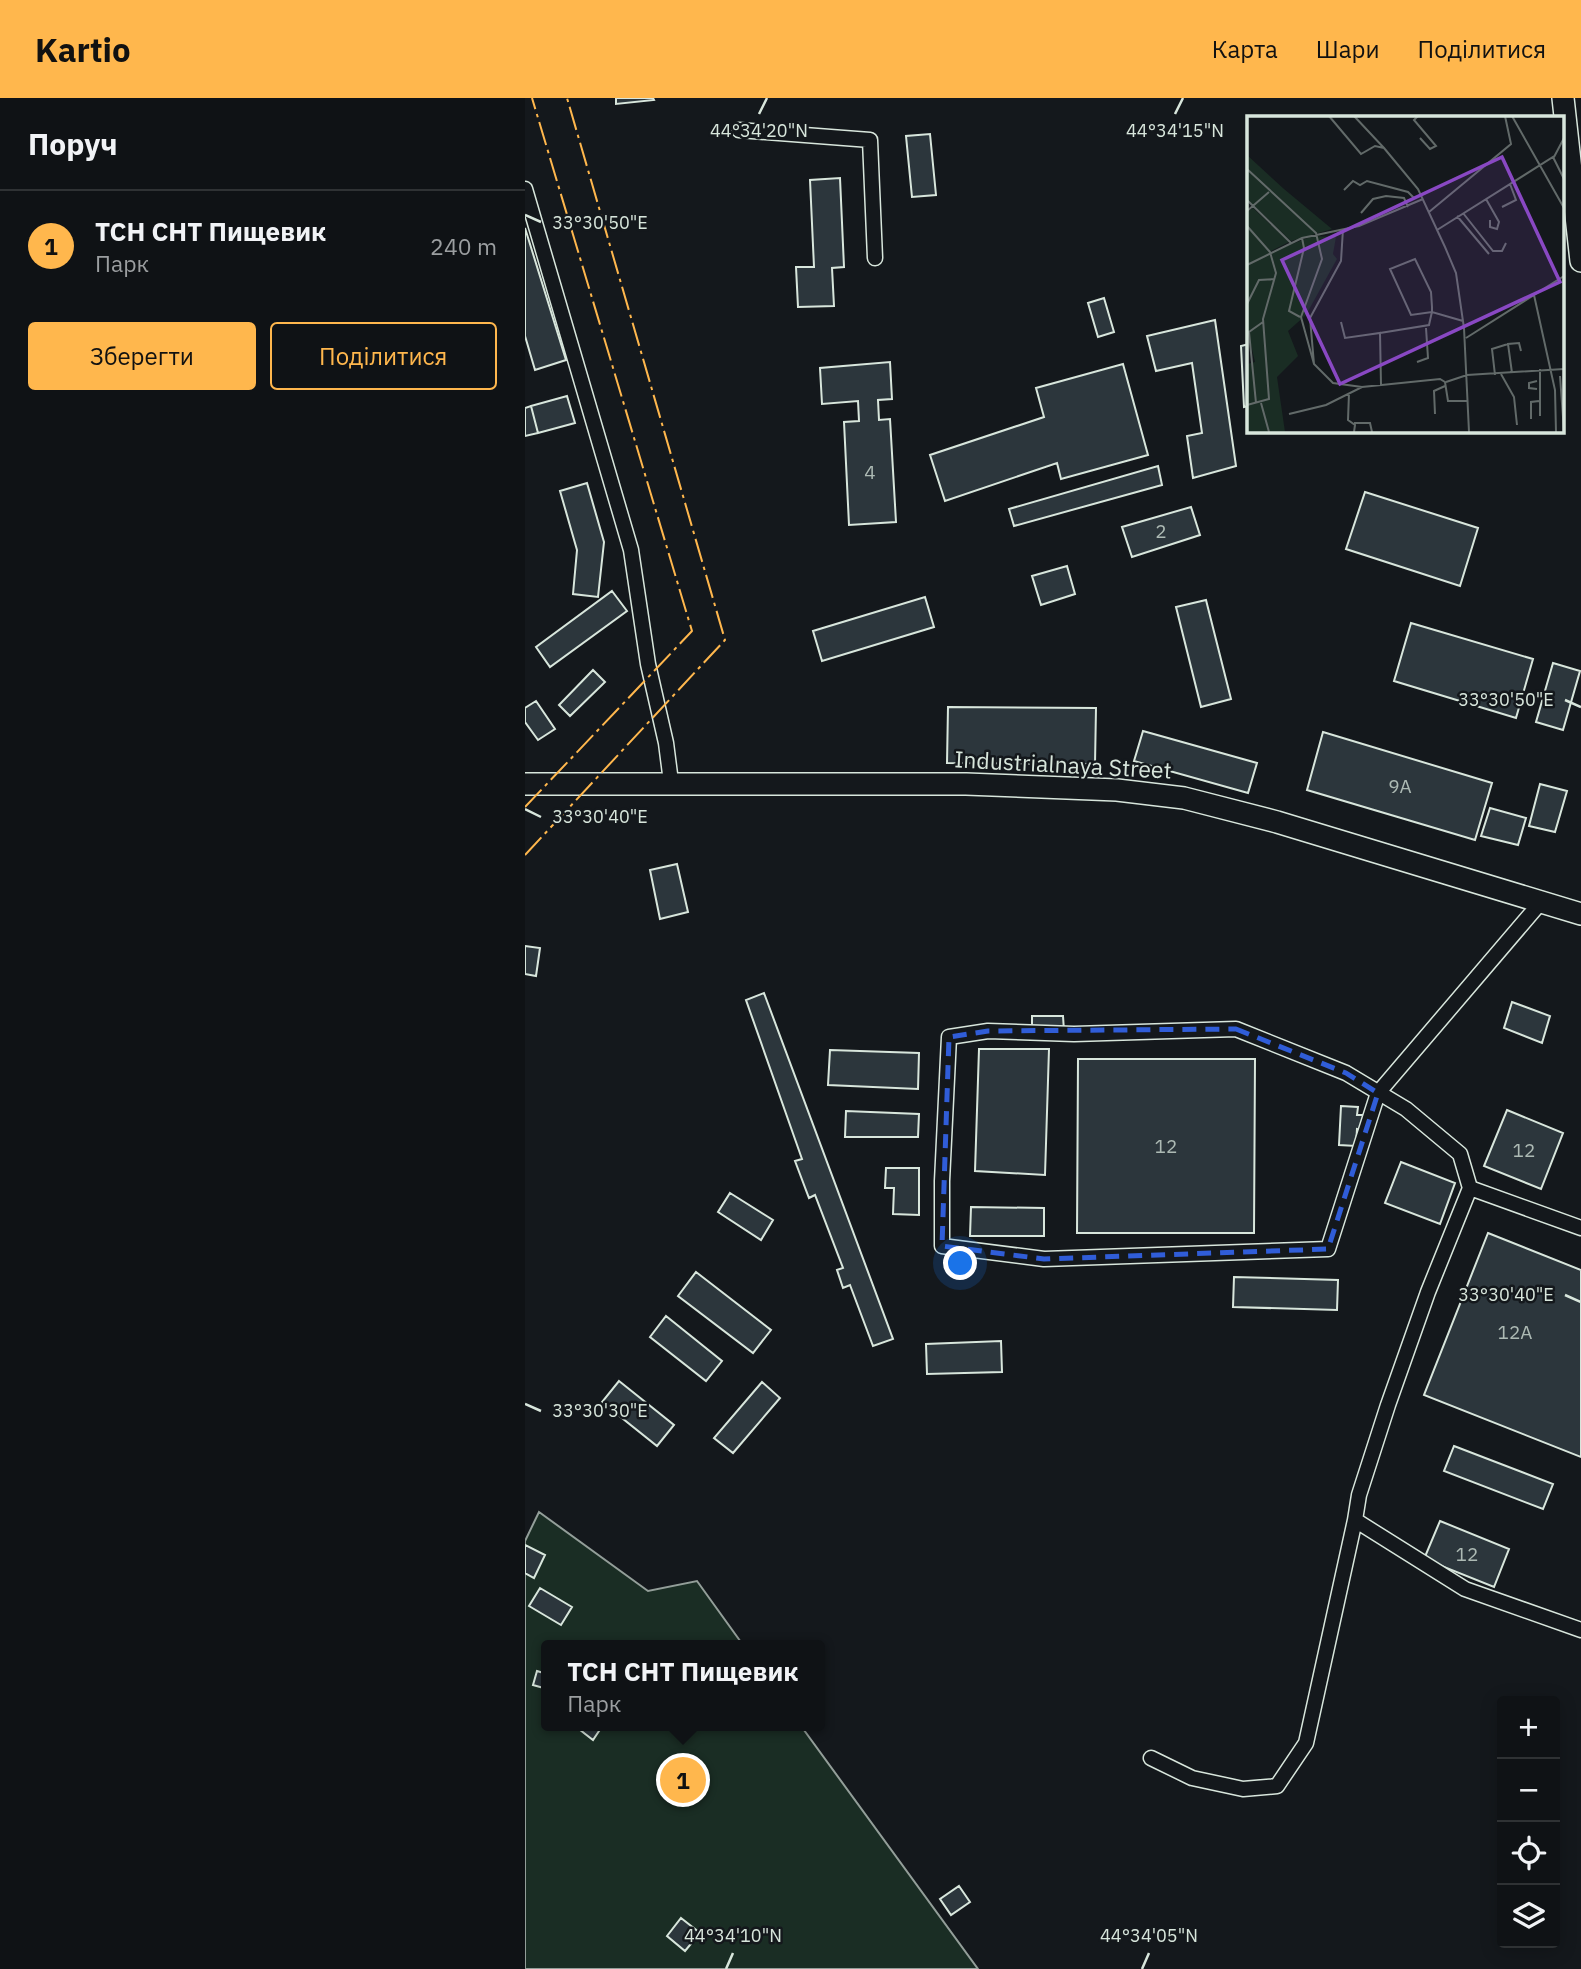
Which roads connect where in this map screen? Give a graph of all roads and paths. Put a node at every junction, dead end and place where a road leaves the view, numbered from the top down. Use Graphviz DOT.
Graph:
graph roads {
  1 [pos="1563,98"];
  2 [pos="739,130"];
  3 [pos="525,189"];
  4 [pos="875,258"];
  5 [pos="1581,261"];
  6 [pos="671,782"];
  7 [pos="525,784"];
  8 [pos="1541,902"];
  9 [pos="1581,914"];
  10 [pos="1378,1093"];
  11 [pos="1470,1188"];
  12 [pos="1581,1228"];
  13 [pos="1355,1520"];
  14 [pos="1581,1630"];
  15 [pos="1151,1758"];
  1 -- 5 [label="main road"];
  2 -- 4 [label="street"];
  3 -- 6 [label="street"];
  6 -- 7 [label="main road, Industrialnaya Street"];
  6 -- 8 [label="main road, Industrialnaya Street"];
  8 -- 9 [label="main road, Industrialnaya Street"];
  8 -- 10 [label="street"];
  10 -- 10 [label="street"];
  10 -- 11 [label="street"];
  11 -- 12 [label="street"];
  11 -- 13 [label="street"];
  13 -- 14 [label="street"];
  13 -- 15 [label="street"];
}
